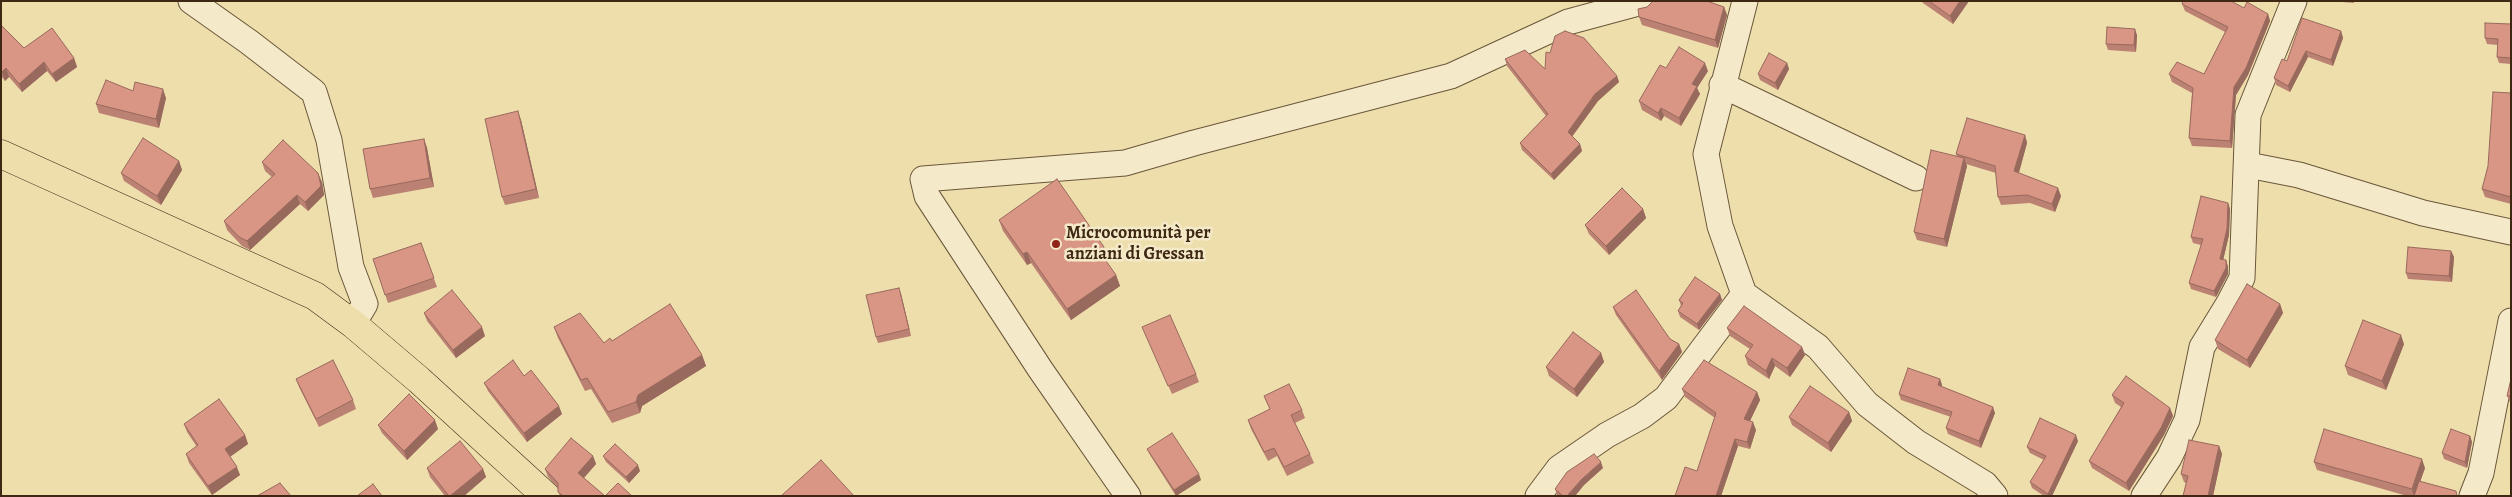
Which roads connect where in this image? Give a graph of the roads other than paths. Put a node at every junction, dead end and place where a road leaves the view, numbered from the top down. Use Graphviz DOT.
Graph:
graph roads {
  1 [pos="191,1"];
  2 [pos="1646,1"];
  3 [pos="1745,1"];
  4 [pos="2294,1"];
  5 [pos="1722,85"];
  6 [pos="1,154"];
  7 [pos="2248,165"];
  8 [pos="1916,178"];
  9 [pos="2511,232"];
  10 [pos="1744,294"];
  11 [pos="2511,321"];
  12 [pos="353,324"];
  13 [pos="546,496"];
  14 [pos="1128,496"];
  15 [pos="1538,496"];
  16 [pos="1996,496"];
  17 [pos="2144,496"];
  18 [pos="2472,496"];
  1 -- 12 [label="street"];
  2 -- 14 [label="street"];
  3 -- 5 [label="street"];
  4 -- 7 [label="street"];
  5 -- 8 [label="street"];
  5 -- 10 [label="street"];
  6 -- 12 [label="main road"];
  7 -- 9 [label="street"];
  7 -- 17 [label="street"];
  10 -- 15 [label="street"];
  10 -- 16 [label="street"];
  11 -- 18 [label="street"];
  12 -- 13 [label="main road"];
}
